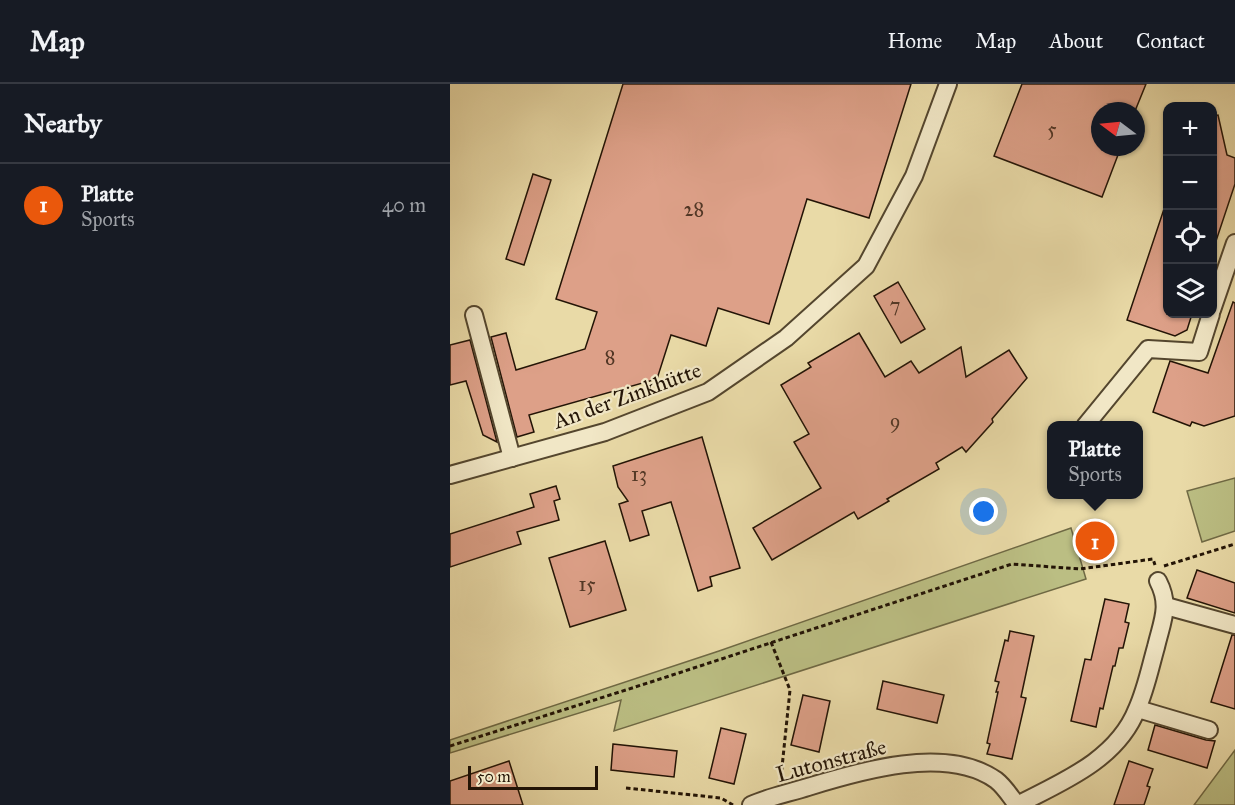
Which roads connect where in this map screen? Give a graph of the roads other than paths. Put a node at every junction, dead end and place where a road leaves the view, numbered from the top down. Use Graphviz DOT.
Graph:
graph roads {
  1 [pos="948,84"];
  2 [pos="1235,243"];
  3 [pos="1217,297"];
  4 [pos="474,315"];
  5 [pos="1210,318"];
  6 [pos="1089,421"];
  7 [pos="512,458"];
  8 [pos="451,475"];
  9 [pos="1158,580"];
  10 [pos="1166,606"];
  11 [pos="1235,625"];
  12 [pos="1138,709"];
  13 [pos="1209,730"];
  14 [pos="751,805"];
  15 [pos="1017,805"];
  1 -- 7 [label="street, An der Zinkhütte"];
  2 -- 3 [label="street"];
  4 -- 7 [label="street"];
  5 -- 6 [label="street"];
  7 -- 8 [label="street, An der Zinkhütte"];
  9 -- 10 [label="street"];
  10 -- 11 [label="street"];
  10 -- 12 [label="street"];
  12 -- 13 [label="street"];
  12 -- 15 [label="street"];
  14 -- 15 [label="street, Lutonstraße"];
}
